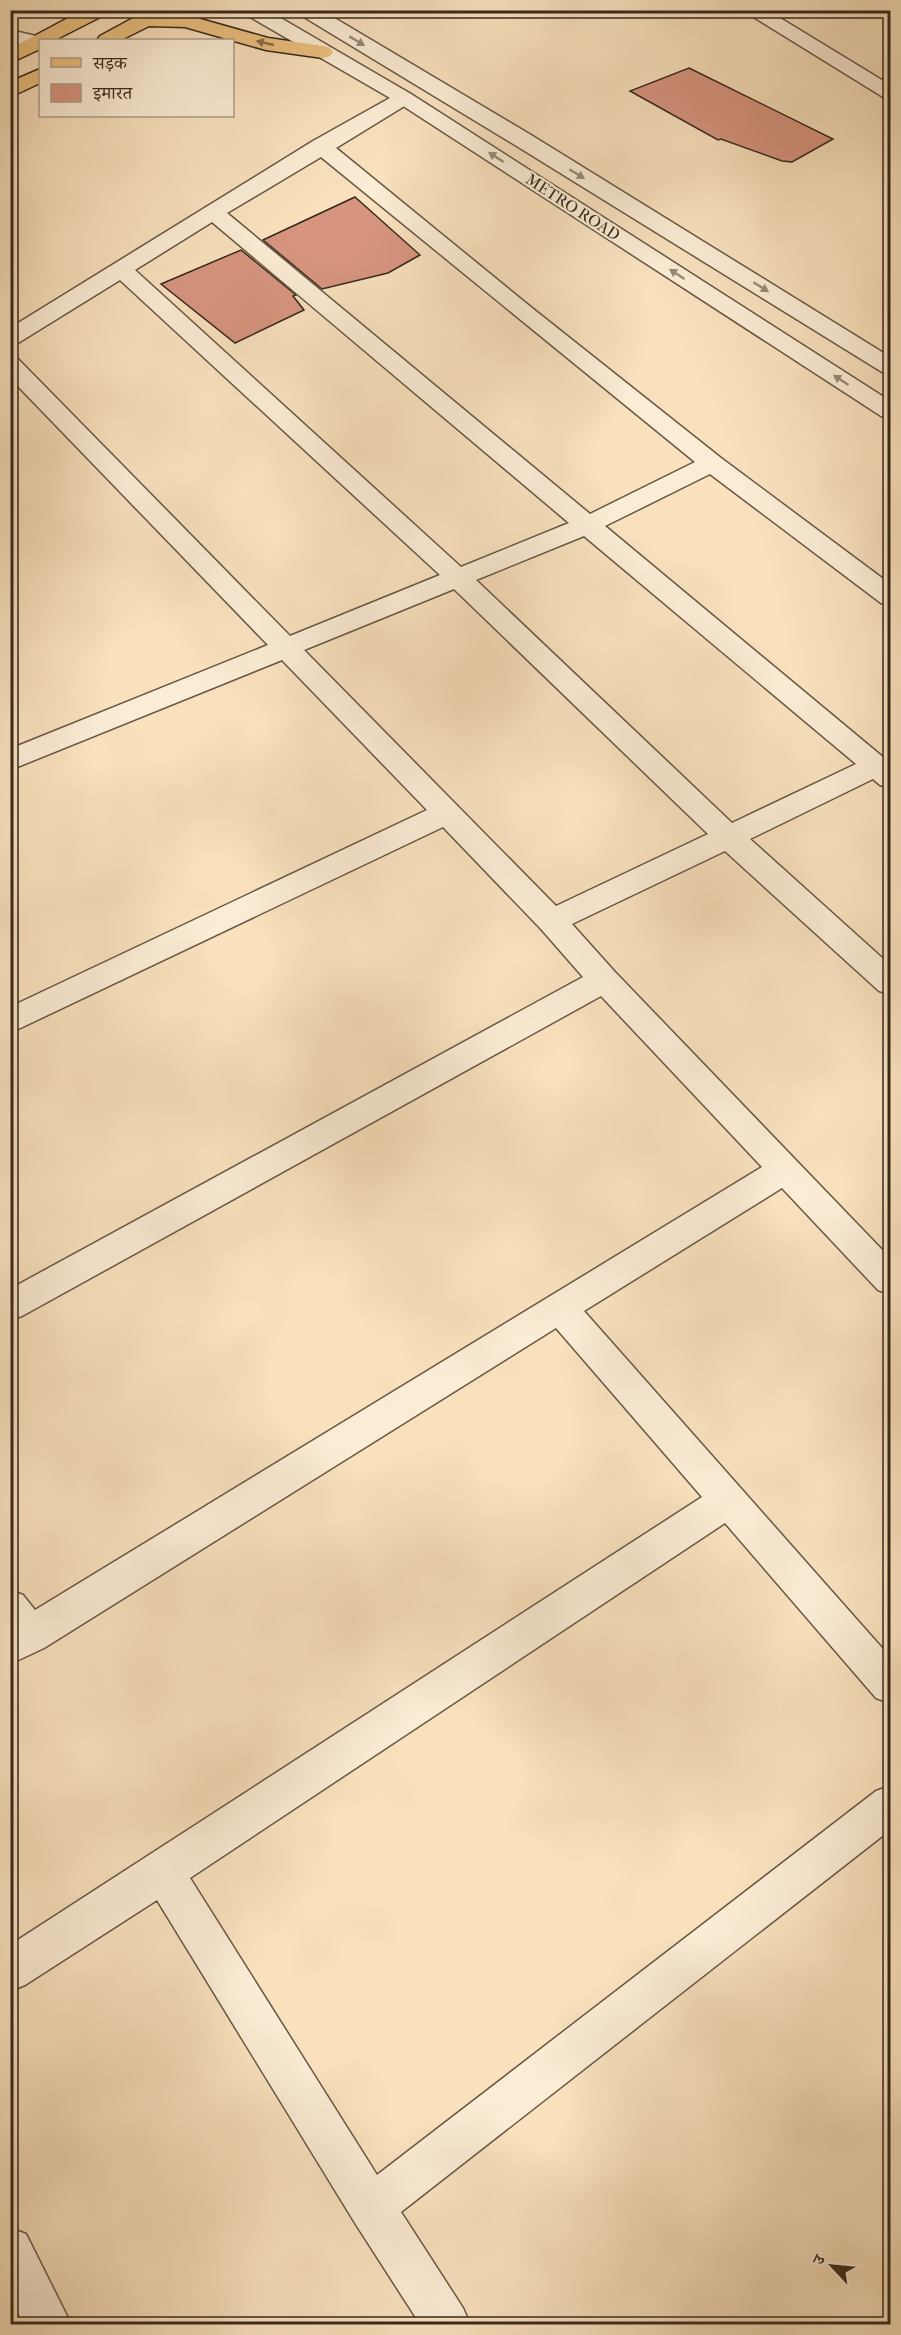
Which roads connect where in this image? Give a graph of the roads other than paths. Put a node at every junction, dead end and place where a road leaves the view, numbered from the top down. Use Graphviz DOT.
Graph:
graph roads {
  1 [pos="99,10"];
  2 [pos="252,10"];
  3 [pos="306,10"];
  4 [pos="752,10"];
  5 [pos="155,15"];
  6 [pos="10,36"];
  7 [pos="44,39"];
  8 [pos="109,39"];
  9 [pos="39,41"];
  10 [pos="39,42"];
  11 [pos="323,52"];
  12 [pos="10,57"];
  13 [pos="39,76"];
  14 [pos="10,91"];
  15 [pos="891,93"];
  16 [pos="404,98"];
  17 [pos="321,146"];
  18 [pos="213,212"];
  19 [pos="121,269"];
  20 [pos="10,338"];
  21 [pos="10,364"];
  22 [pos="891,367"];
  23 [pos="891,411"];
  24 [pos="712,463"];
  25 [pos="587,525"];
  26 [pos="457,578"];
  27 [pos="891,597"];
  28 [pos="286,647"];
  29 [pos="10,760"];
  30 [pos="884,772"];
  31 [pos="445,814"];
  32 [pos="729,837"];
  33 [pos="552,921"];
  34 [pos="604,980"];
  35 [pos="891,983"];
  36 [pos="10,1021"];
  37 [pos="785,1170"];
  38 [pos="891,1280"];
  39 [pos="10,1306"];
  40 [pos="560,1308"];
  41 [pos="728,1500"];
  42 [pos="17,1629"];
  43 [pos="891,1685"];
  44 [pos="891,1805"];
  45 [pos="163,1872"];
  46 [pos="10,1970"];
  47 [pos="371,2206"];
  48 [pos="10,2250"];
  49 [pos="48,2325"];
  50 [pos="447,2325"];
  1 -- 7 [label="main road"];
  2 -- 11 [label="street, METRO ROAD"];
  3 -- 22 [label="street, METRO ROAD, one-way"];
  4 -- 15 [label="street"];
  5 -- 8 [label="main road"];
  11 -- 5 [label="main road, one-way"];
  6 -- 9 [label="street"];
  10 -- 12 [label="main road"];
  11 -- 16 [label="street, METRO ROAD"];
  13 -- 14 [label="main road"];
  16 -- 17 [label="street"];
  23 -- 16 [label="street, METRO ROAD, one-way"];
  17 -- 18 [label="street"];
  17 -- 24 [label="street"];
  18 -- 19 [label="street"];
  18 -- 25 [label="street"];
  19 -- 20 [label="street"];
  19 -- 26 [label="street"];
  21 -- 28 [label="street"];
  24 -- 25 [label="street"];
  24 -- 27 [label="street"];
  25 -- 26 [label="street"];
  25 -- 30 [label="street"];
  26 -- 28 [label="street"];
  26 -- 32 [label="street"];
  28 -- 29 [label="street"];
  28 -- 31 [label="street"];
  30 -- 32 [label="street"];
  31 -- 33 [label="street"];
  31 -- 36 [label="street"];
  32 -- 33 [label="street"];
  32 -- 35 [label="street"];
  33 -- 34 [label="street"];
  34 -- 37 [label="street"];
  34 -- 39 [label="street"];
  37 -- 38 [label="street"];
  37 -- 40 [label="street"];
  40 -- 41 [label="street"];
  40 -- 42 [label="street"];
  41 -- 43 [label="street"];
  41 -- 45 [label="street"];
  44 -- 47 [label="street"];
  45 -- 46 [label="street"];
  45 -- 47 [label="street"];
  47 -- 50 [label="street"];
  48 -- 49 [label="street"];
}
